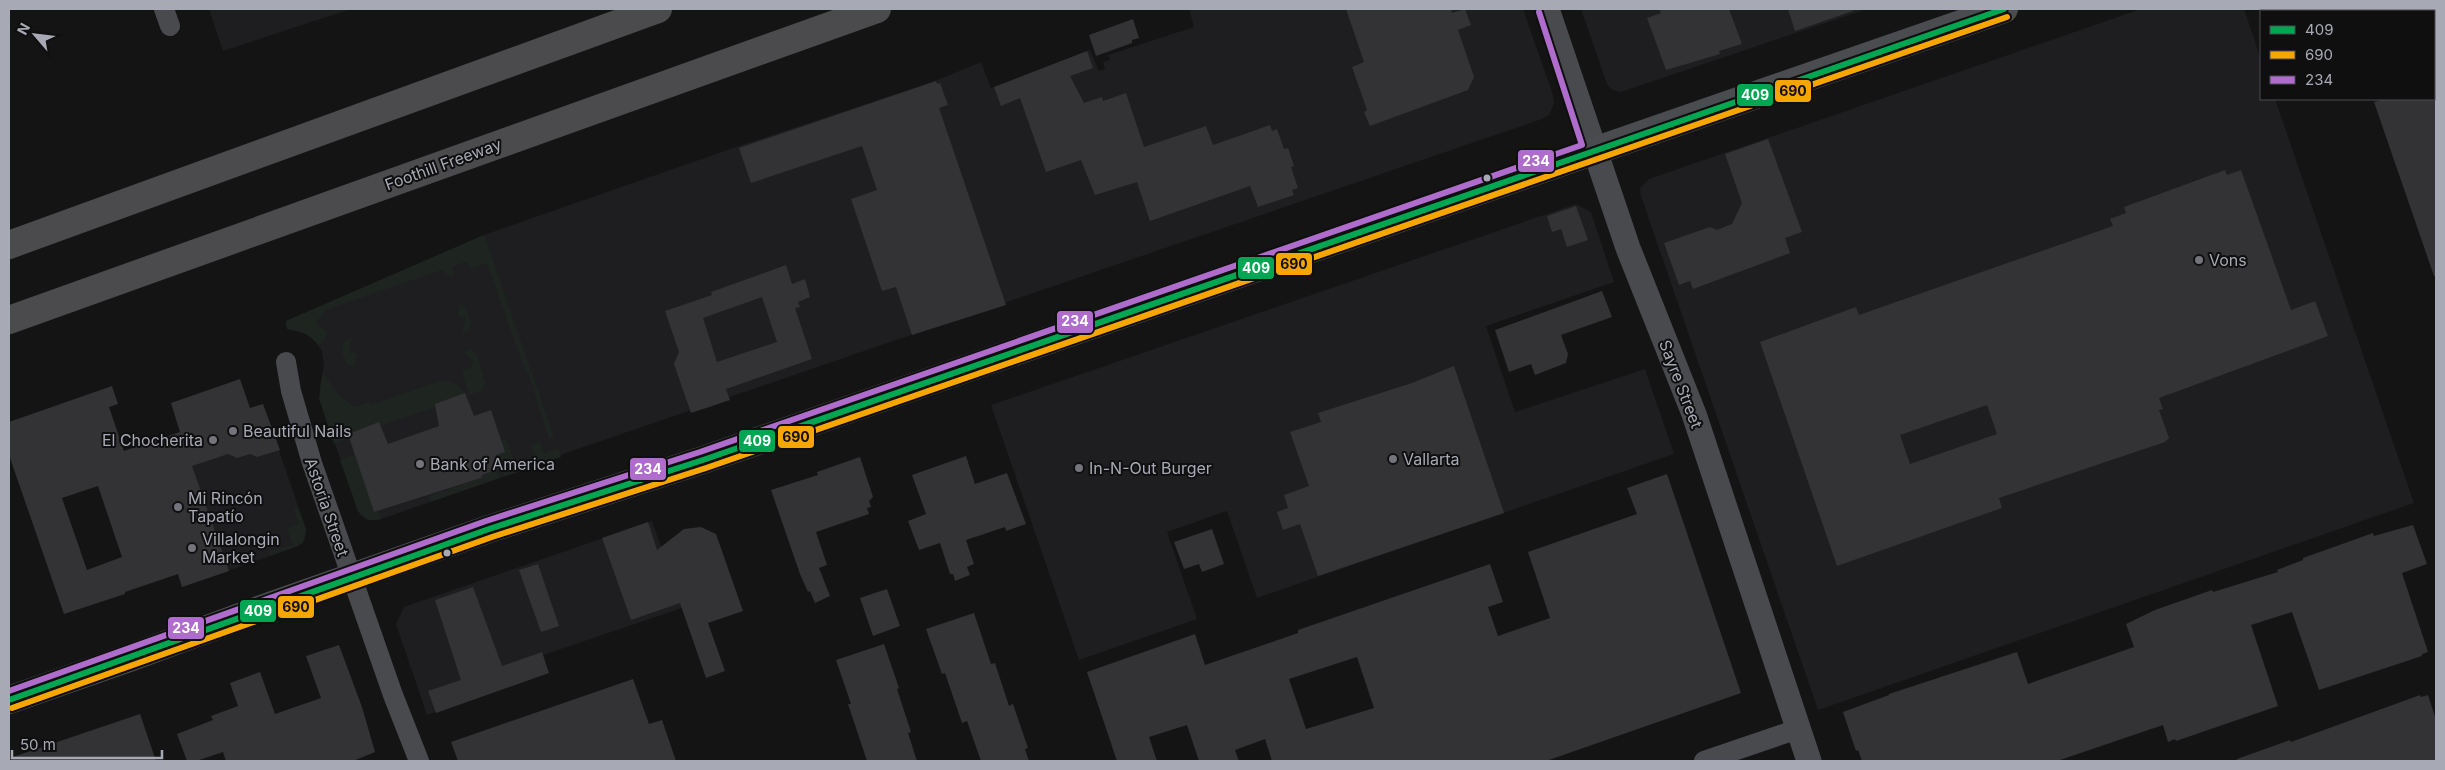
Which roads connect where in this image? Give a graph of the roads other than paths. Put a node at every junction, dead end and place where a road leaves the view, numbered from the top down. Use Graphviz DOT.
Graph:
graph roads {
  1 [pos="658,9"];
  2 [pos="878,9"];
  3 [pos="1546,9"];
  4 [pos="2004,9"];
  5 [pos="1593,150"];
  6 [pos="9,246"];
  7 [pos="9,320"];
  8 [pos="286,362"];
  9 [pos="351,578"];
  10 [pos="9,700"];
  11 [pos="1798,729"];
  12 [pos="419,761"];
  13 [pos="1704,761"];
  14 [pos="1809,761"];
  1 -- 6 [label="highway"];
  2 -- 7 [label="highway, Foothill Freeway"];
  3 -- 5 [label="street, Sayre Street"];
  4 -- 5 [label="main road"];
  5 -- 9 [label="main road"];
  5 -- 11 [label="street, Sayre Street"];
  8 -- 9 [label="street, Astoria Street"];
  9 -- 10 [label="main road"];
  9 -- 12 [label="street, Astoria Street"];
  11 -- 13 [label="street"];
  11 -- 14 [label="street, Sayre Street"];
}
